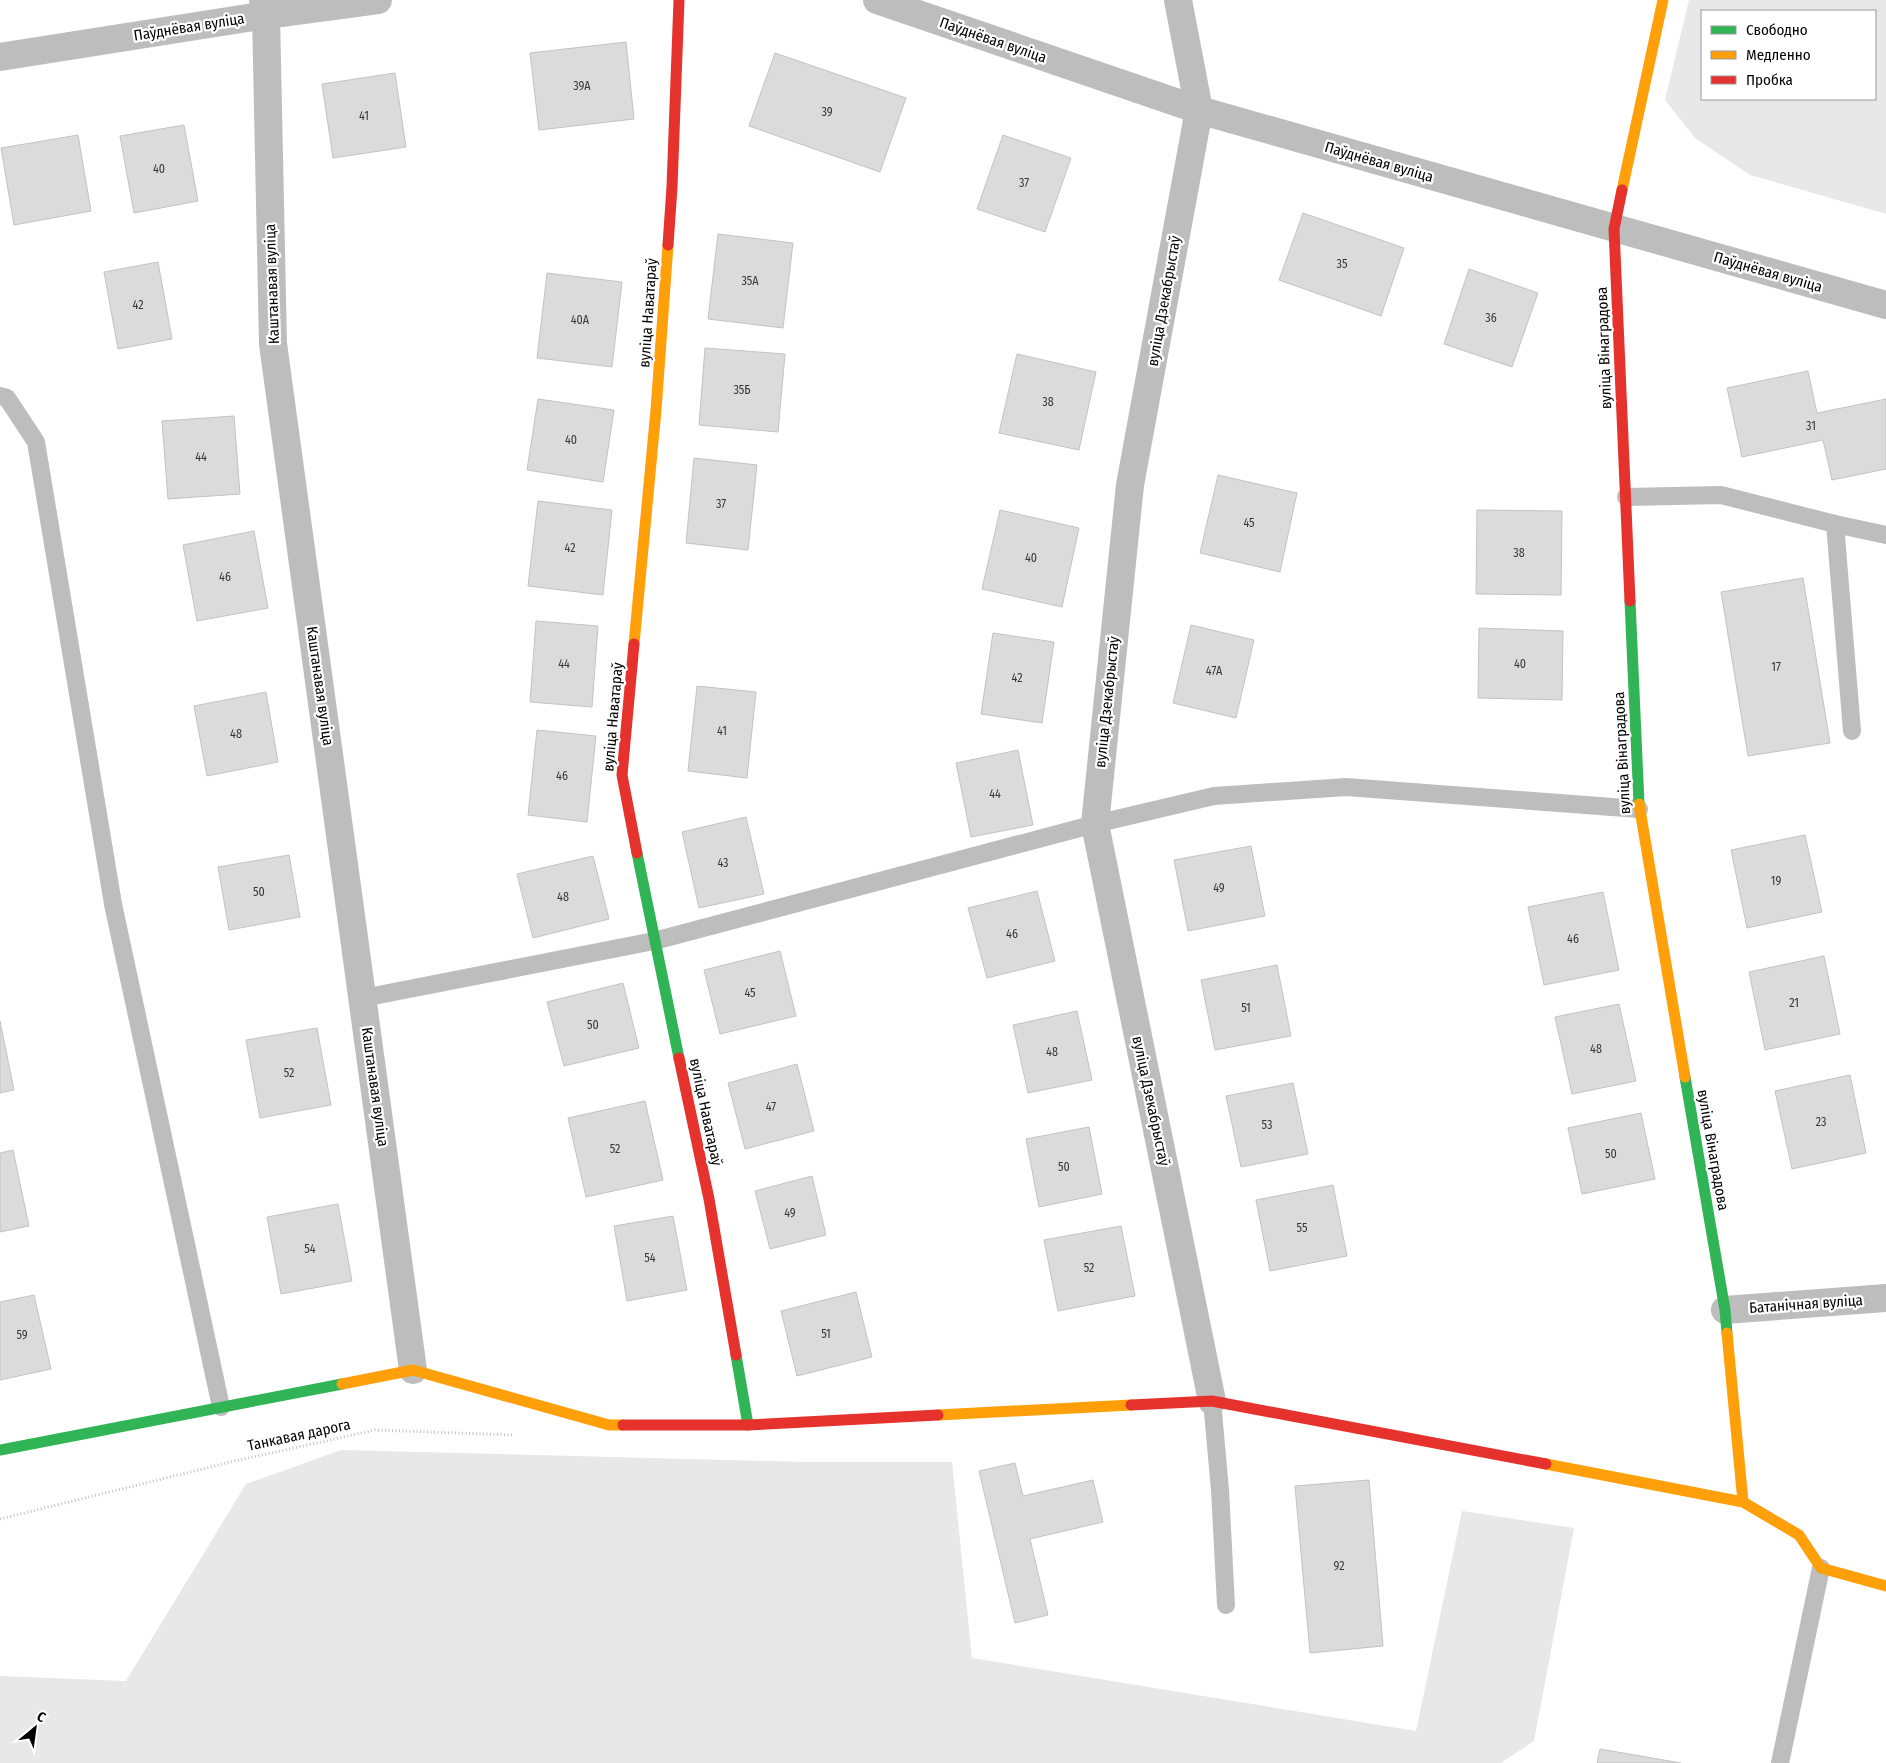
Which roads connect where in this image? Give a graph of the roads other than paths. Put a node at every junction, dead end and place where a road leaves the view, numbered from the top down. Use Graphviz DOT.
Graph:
graph roads {
  1 [pos="378,0"];
  2 [pos="679,0"];
  3 [pos="877,0"];
  4 [pos="1178,0"];
  5 [pos="1663,0"];
  6 [pos="265,7"];
  7 [pos="0,57"];
  8 [pos="1198,110"];
  9 [pos="1614,229"];
  10 [pos="1886,305"];
  11 [pos="0,396"];
  12 [pos="1626,497"];
  13 [pos="1835,524"];
  14 [pos="1886,535"];
  15 [pos="1852,731"];
  16 [pos="1639,809"];
  17 [pos="1095,824"];
  18 [pos="654,941"];
  19 [pos="363,998"];
  20 [pos="1886,1298"];
  21 [pos="1725,1310"];
  22 [pos="413,1370"];
  23 [pos="1212,1401"];
  24 [pos="221,1407"];
  25 [pos="748,1425"];
  26 [pos="0,1450"];
  27 [pos="1743,1502"];
  28 [pos="1821,1568"];
  29 [pos="1886,1586"];
  30 [pos="1226,1605"];
  31 [pos="1780,1763"];
  1 -- 6 [label="street, Паўднёвая вуліца"];
  2 -- 18 [label="street, вуліца Наватараў"];
  3 -- 8 [label="street, Паўднёвая вуліца"];
  4 -- 8 [label="street, вуліца Дзекабрыстаў"];
  5 -- 9 [label="street, вуліца Вінаградова"];
  6 -- 7 [label="street, Паўднёвая вуліца"];
  6 -- 19 [label="street, Каштанавая вуліца"];
  8 -- 9 [label="street, Паўднёвая вуліца"];
  8 -- 17 [label="street, вуліца Дзекабрыстаў"];
  9 -- 10 [label="street, Паўднёвая вуліца"];
  9 -- 12 [label="street, вуліца Вінаградова"];
  11 -- 24 [label="lane"];
  12 -- 13 [label="lane"];
  12 -- 16 [label="street, вуліца Вінаградова"];
  13 -- 14 [label="lane"];
  13 -- 15 [label="lane"];
  16 -- 17 [label="lane"];
  16 -- 21 [label="street, вуліца Вінаградова"];
  17 -- 18 [label="lane"];
  17 -- 23 [label="street, вуліца Дзекабрыстаў"];
  18 -- 19 [label="lane"];
  18 -- 25 [label="street, вуліца Наватараў"];
  19 -- 22 [label="street, Каштанавая вуліца"];
  20 -- 21 [label="street, Батанічная вуліца"];
  21 -- 27 [label="street, вуліца Вінаградова"];
  22 -- 24 [label="street"];
  22 -- 25 [label="street"];
  23 -- 25 [label="street"];
  23 -- 27 [label="street"];
  23 -- 30 [label="lane"];
  24 -- 26 [label="street"];
  27 -- 28 [label="street"];
  28 -- 29 [label="street"];
  28 -- 31 [label="lane"];
}
